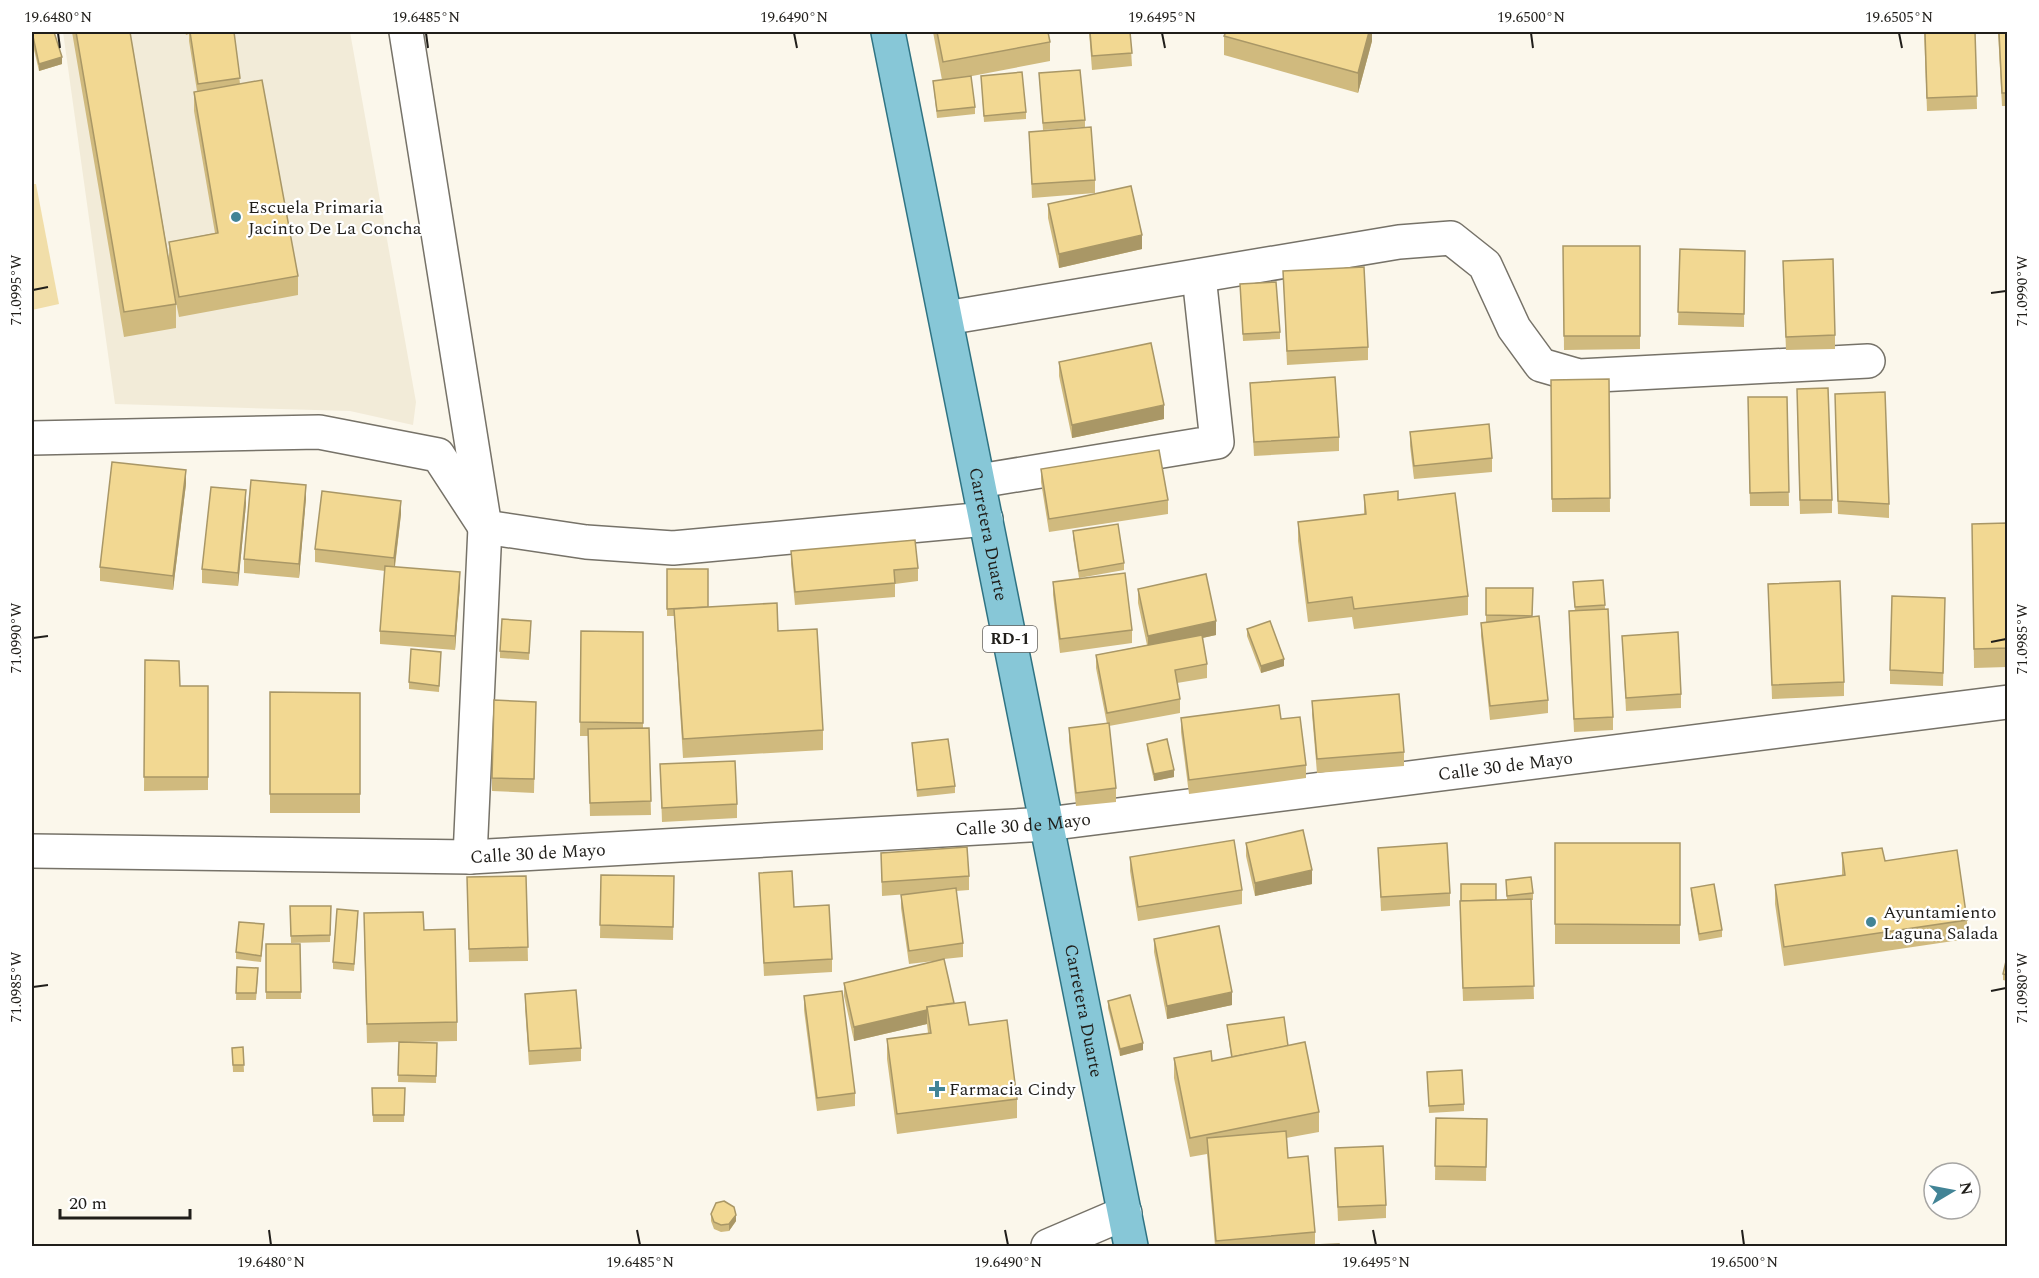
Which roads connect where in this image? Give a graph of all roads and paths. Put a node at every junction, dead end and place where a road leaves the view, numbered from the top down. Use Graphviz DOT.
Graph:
graph roads {
  1 [pos="406,32"];
  2 [pos="888,32"];
  3 [pos="1199,276"];
  4 [pos="946,318"];
  5 [pos="1868,361"];
  6 [pos="32,438"];
  7 [pos="978,482"];
  8 [pos="986,519"];
  9 [pos="485,527"];
  10 [pos="2007,702"];
  11 [pos="1047,824"];
  12 [pos="32,851"];
  13 [pos="470,857"];
  14 [pos="1125,1214"];
  15 [pos="1052,1245"];
  16 [pos="1131,1246"];
  1 -- 9 [label="street"];
  2 -- 4 [label="main road, Carretera Duarte / RD-1"];
  3 -- 4 [label="street"];
  3 -- 5 [label="street"];
  3 -- 7 [label="street"];
  4 -- 7 [label="main road, Carretera Duarte / RD-1"];
  6 -- 9 [label="street"];
  7 -- 8 [label="main road, Carretera Duarte / RD-1"];
  8 -- 9 [label="street"];
  8 -- 11 [label="main road, Carretera Duarte / RD-1"];
  9 -- 13 [label="street"];
  10 -- 11 [label="street, Calle 30 de Mayo"];
  11 -- 13 [label="street, Calle 30 de Mayo"];
  11 -- 14 [label="main road, Carretera Duarte / RD-1"];
  12 -- 13 [label="street, Calle 30 de Mayo"];
  14 -- 15 [label="street"];
  14 -- 16 [label="main road, Carretera Duarte / RD-1"];
}
